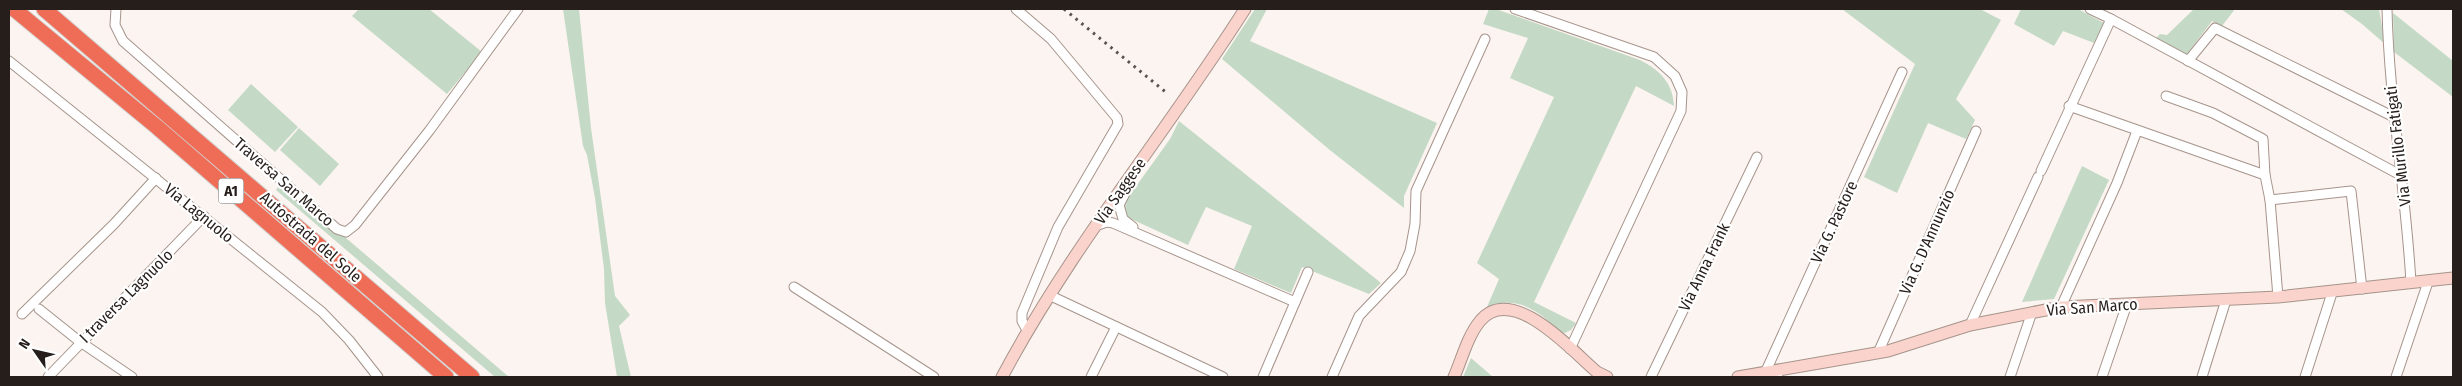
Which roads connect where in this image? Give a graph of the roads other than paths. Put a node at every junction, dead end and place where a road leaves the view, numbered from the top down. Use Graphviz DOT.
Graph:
graph roads {
  1 [pos="14,9"];
  2 [pos="44,9"];
  3 [pos="116,9"];
  4 [pos="518,9"];
  5 [pos="1016,9"];
  6 [pos="1245,9"];
  7 [pos="1515,9"];
  8 [pos="2090,9"];
  9 [pos="2387,9"];
  10 [pos="2112,19"];
  11 [pos="1485,39"];
  12 [pos="9,61"];
  13 [pos="2188,61"];
  14 [pos="1902,72"];
  15 [pos="2166,96"];
  16 [pos="2069,106"];
  17 [pos="2394,116"];
  18 [pos="1168,122"];
  19 [pos="2137,131"];
  20 [pos="1976,132"];
  21 [pos="1757,157"];
  22 [pos="2265,175"];
  23 [pos="2402,176"];
  24 [pos="156,178"];
  25 [pos="2270,200"];
  26 [pos="204,216"];
  27 [pos="1095,226"];
  28 [pos="1146,236"];
  29 [pos="1308,272"];
  30 [pos="2453,278"];
  31 [pos="2428,282"];
  32 [pos="2411,283"];
  33 [pos="794,287"];
  34 [pos="2362,289"];
  35 [pos="2332,293"];
  36 [pos="1049,295"];
  37 [pos="2278,297"];
  38 [pos="2226,300"];
  39 [pos="1295,302"];
  40 [pos="2127,304"];
  41 [pos="2061,307"];
  42 [pos="39,309"];
  43 [pos="2032,312"];
  44 [pos="22,314"];
  45 [pos="1970,324"];
  46 [pos="1116,327"];
  47 [pos="1027,330"];
  48 [pos="81,342"];
  49 [pos="1570,349"];
  50 [pos="1878,353"];
  51 [pos="1765,373"];
  52 [pos="48,377"];
  53 [pos="132,377"];
  54 [pos="378,377"];
  55 [pos="446,377"];
  56 [pos="472,377"];
  57 [pos="934,377"];
  58 [pos="1002,377"];
  59 [pos="1091,377"];
  60 [pos="1223,377"];
  61 [pos="1263,377"];
  62 [pos="1332,377"];
  63 [pos="1454,377"];
  64 [pos="1607,377"];
  65 [pos="1651,377"];
  66 [pos="1738,377"];
  67 [pos="1778,377"];
  68 [pos="2010,377"];
  69 [pos="2102,377"];
  70 [pos="2202,377"];
  71 [pos="2305,377"];
  72 [pos="2396,377"];
  1 -- 55 [label="highway, Autostrada del Sole / A1"];
  2 -- 56 [label="highway, Autostrada del Sole / A1"];
  3 -- 4 [label="street, Traversa San Marco"];
  5 -- 47 [label="street"];
  6 -- 18 [label="main road, Via Saggese"];
  7 -- 49 [label="street"];
  8 -- 10 [label="street"];
  9 -- 17 [label="street, Via Murillo Fatigati"];
  10 -- 13 [label="street"];
  10 -- 16 [label="street"];
  11 -- 62 [label="street"];
  12 -- 24 [label="street, Via Lagnuolo"];
  13 -- 17 [label="street"];
  13 -- 23 [label="street"];
  14 -- 51 [label="street, Via G. Pastore"];
  15 -- 22 [label="street"];
  16 -- 19 [label="street"];
  16 -- 45 [label="street"];
  17 -- 23 [label="street, Via Murillo Fatigati"];
  18 -- 27 [label="main road, Via Saggese"];
  18 -- 28 [label="street"];
  19 -- 22 [label="street"];
  19 -- 41 [label="street"];
  20 -- 50 [label="street, Via G. D'Annunzio"];
  21 -- 65 [label="street, Via Anna Frank"];
  22 -- 25 [label="street"];
  23 -- 32 [label="street, Via Murillo Fatigati"];
  24 -- 26 [label="street, Via Lagnuolo"];
  24 -- 44 [label="street"];
  25 -- 34 [label="street"];
  25 -- 37 [label="street"];
  26 -- 48 [label="street, I traversa Lagnuolo"];
  26 -- 54 [label="street, Via Lagnuolo"];
  27 -- 28 [label="street"];
  27 -- 36 [label="main road, Via Saggese"];
  28 -- 39 [label="street"];
  29 -- 39 [label="street"];
  30 -- 31 [label="main road, Via San Marco"];
  31 -- 32 [label="main road, Via San Marco"];
  31 -- 72 [label="street"];
  32 -- 34 [label="main road, Via San Marco"];
  33 -- 57 [label="street"];
  34 -- 35 [label="main road, Via San Marco"];
  35 -- 37 [label="main road, Via San Marco"];
  35 -- 71 [label="street"];
  36 -- 46 [label="street"];
  36 -- 47 [label="main road, Via Saggese"];
  37 -- 38 [label="main road, Via San Marco"];
  38 -- 40 [label="main road, Via San Marco"];
  38 -- 70 [label="street"];
  39 -- 61 [label="street"];
  40 -- 41 [label="main road, Via San Marco"];
  40 -- 69 [label="street"];
  41 -- 43 [label="main road, Via San Marco"];
  42 -- 48 [label="street"];
  43 -- 45 [label="main road, Via San Marco"];
  43 -- 68 [label="street"];
  45 -- 50 [label="main road, Via San Marco"];
  46 -- 59 [label="street"];
  46 -- 60 [label="street"];
  47 -- 58 [label="main road, Via Saggese"];
  48 -- 52 [label="street, I traversa Lagnuolo"];
  48 -- 53 [label="street"];
  49 -- 63 [label="main road"];
  49 -- 64 [label="main road"];
  50 -- 51 [label="main road, Via San Marco"];
  51 -- 66 [label="main road, Via San Marco"];
  51 -- 67 [label="street"];
}
